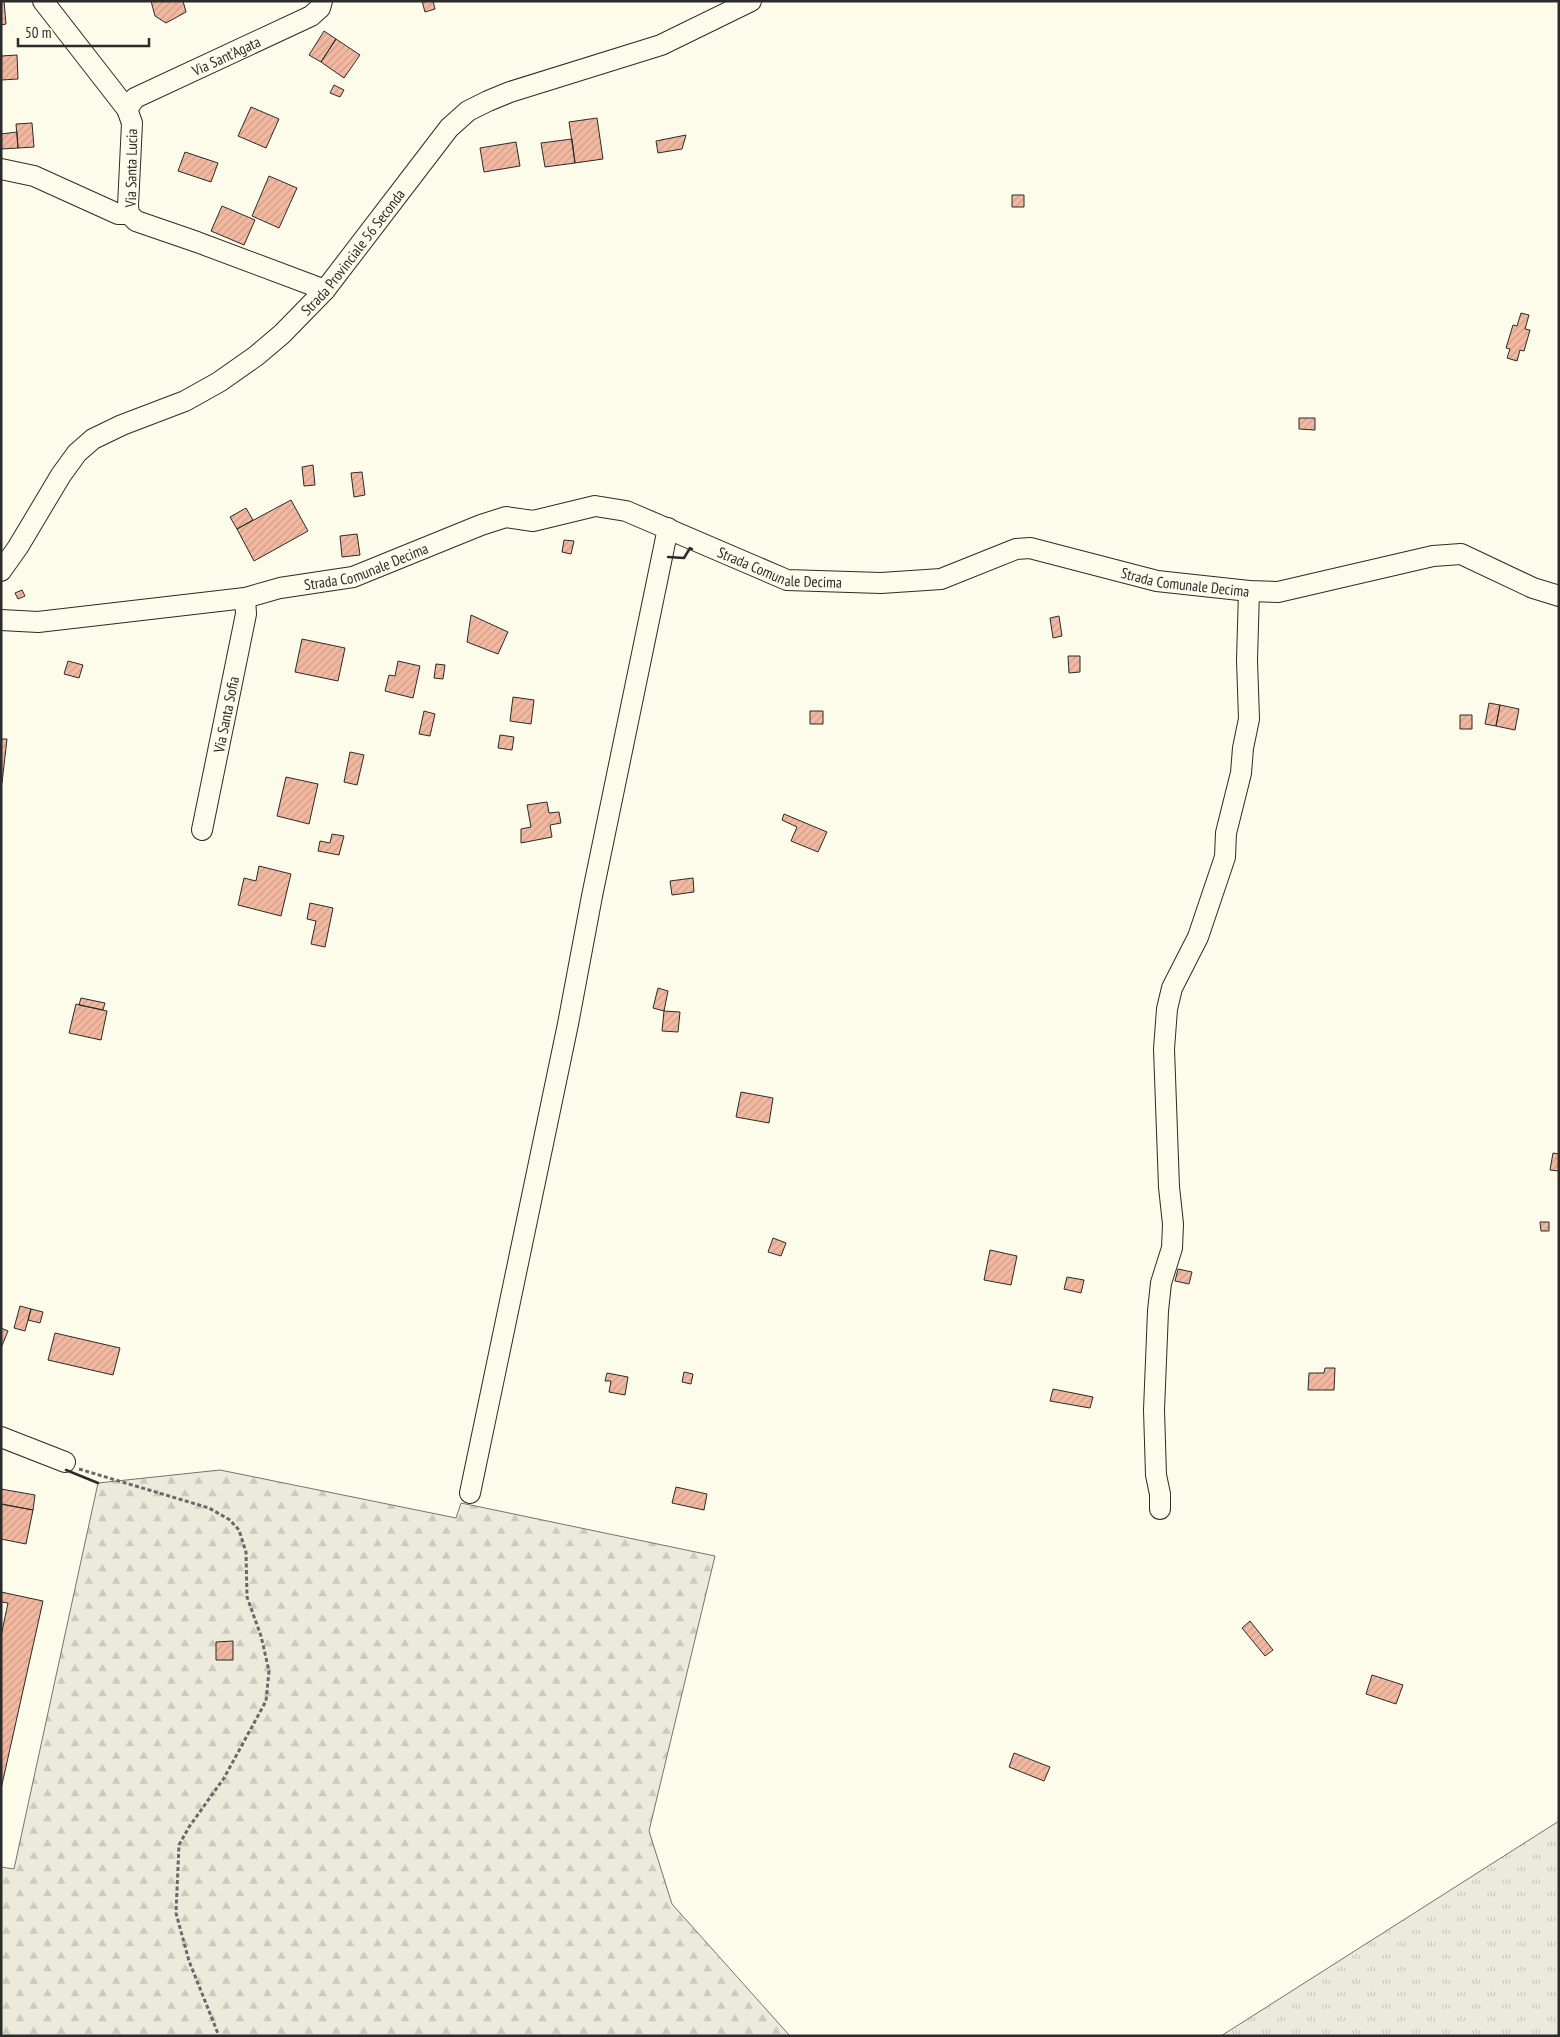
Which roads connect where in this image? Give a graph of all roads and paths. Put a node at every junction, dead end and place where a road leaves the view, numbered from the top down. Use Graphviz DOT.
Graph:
graph roads {
  1 [pos="42,1"];
  2 [pos="322,1"];
  3 [pos="751,1"];
  4 [pos="127,109"];
  5 [pos="1,169"];
  6 [pos="130,214"];
  7 [pos="325,290"];
  8 [pos="668,528"];
  9 [pos="1,570"];
  10 [pos="1249,591"];
  11 [pos="1559,596"];
  12 [pos="245,598"];
  13 [pos="1,620"];
  14 [pos="202,830"];
  15 [pos="1,1437"];
  16 [pos="65,1462"];
  17 [pos="470,1493"];
  18 [pos="1160,1509"];
  19 [pos="218,2036"];
  1 -- 4 [label="street, Via Santa Lucia"];
  2 -- 4 [label="street, Via Sant'Agata"];
  3 -- 7 [label="street, Strada Provinciale 56 Seconda"];
  4 -- 6 [label="street, Via Santa Lucia"];
  5 -- 6 [label="street"];
  6 -- 7 [label="street, Via Santa Lucia"];
  7 -- 9 [label="street, Strada Provinciale 56 Seconda"];
  8 -- 10 [label="street, Strada Comunale Decima"];
  8 -- 12 [label="street, Strada Comunale Decima"];
  8 -- 17 [label="street"];
  10 -- 11 [label="street, Strada Comunale Decima"];
  10 -- 18 [label="street"];
  12 -- 13 [label="street, Strada Comunale Decima"];
  12 -- 14 [label="street, Via Santa Sofia"];
  15 -- 16 [label="street"];
  16 -- 19 [label="path"];
}
